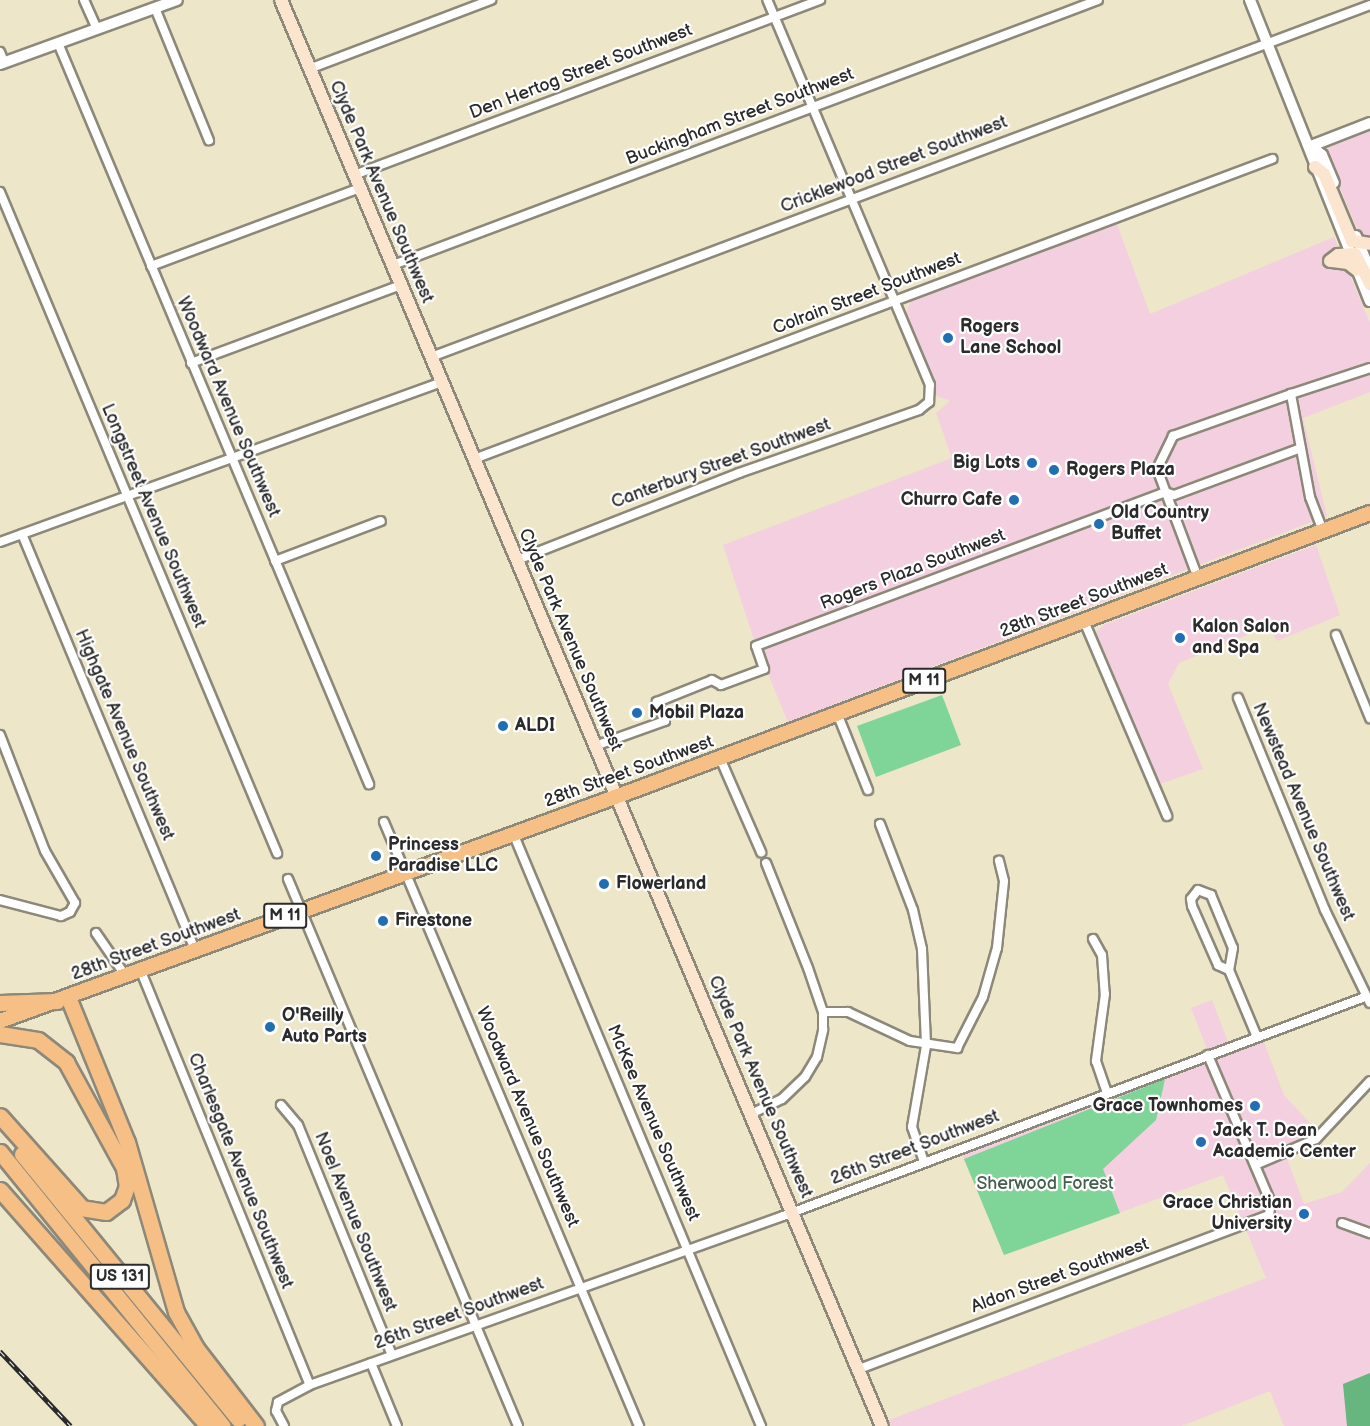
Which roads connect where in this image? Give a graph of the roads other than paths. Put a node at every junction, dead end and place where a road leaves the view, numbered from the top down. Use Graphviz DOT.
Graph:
graph roads {
  1 [pos="84,0"];
  2 [pos="177,0"];
  3 [pos="281,0"];
  4 [pos="491,0"];
  5 [pos="767,0"];
  6 [pos="820,0"];
  7 [pos="1098,0"];
  8 [pos="1250,0"];
  9 [pos="1370,5"];
  10 [pos="155,8"];
  11 [pos="774,17"];
  12 [pos="97,29"];
  13 [pos="58,43"];
  14 [pos="1269,43"];
  15 [pos="1,59"];
  16 [pos="309,69"];
  17 [pos="812,108"];
  18 [pos="1370,123"];
  19 [pos="209,140"];
  20 [pos="1311,146"];
  21 [pos="1272,159"];
  22 [pos="1315,167"];
  23 [pos="354,175"];
  24 [pos="360,188"];
  25 [pos="0,192"];
  26 [pos="851,198"];
  27 [pos="1349,236"];
  28 [pos="1370,237"];
  29 [pos="1362,247"];
  30 [pos="1336,255"];
  31 [pos="1365,257"];
  32 [pos="393,265"];
  33 [pos="151,266"];
  34 [pos="1364,270"];
  35 [pos="1370,284"];
  36 [pos="401,285"];
  37 [pos="894,301"];
  38 [pos="1370,301"];
  39 [pos="431,357"];
  40 [pos="191,363"];
  41 [pos="1370,368"];
  42 [pos="442,382"];
  43 [pos="1291,394"];
  44 [pos="1301,448"];
  45 [pos="232,459"];
  46 [pos="474,459"];
  47 [pos="1165,492"];
  48 [pos="127,497"];
  49 [pos="1370,513"];
  50 [pos="381,521"];
  51 [pos="1323,531"];
  52 [pos="22,534"];
  53 [pos="0,542"];
  54 [pos="517,560"];
  55 [pos="275,561"];
  56 [pos="1198,578"];
  57 [pos="1084,621"];
  58 [pos="1336,635"];
  59 [pos="1238,698"];
  60 [pos="837,713"];
  61 [pos="1370,718"];
  62 [pos="0,735"];
  63 [pos="595,746"];
  64 [pos="720,758"];
  65 [pos="369,784"];
  66 [pos="868,790"];
  67 [pos="617,796"];
  68 [pos="1167,816"];
  69 [pos="384,822"];
  70 [pos="880,824"];
  71 [pos="513,833"];
  72 [pos="761,852"];
  73 [pos="277,853"];
  74 [pos="999,861"];
  75 [pos="766,863"];
  76 [pos="408,873"];
  77 [pos="288,879"];
  78 [pos="0,900"];
  79 [pos="301,910"];
  80 [pos="96,933"];
  81 [pos="1093,939"];
  82 [pos="195,949"];
  83 [pos="140,969"];
  84 [pos="1229,970"];
  85 [pos="125,975"];
  86 [pos="62,999"];
  87 [pos="1368,1000"];
  88 [pos="0,1004"];
  89 [pos="823,1012"];
  90 [pos="0,1021"];
  91 [pos="0,1034"];
  92 [pos="1257,1037"];
  93 [pos="927,1046"];
  94 [pos="1209,1055"];
  95 [pos="1370,1081"];
  96 [pos="1107,1093"];
  97 [pos="281,1105"];
  98 [pos="751,1114"];
  99 [pos="0,1116"];
  100 [pos="0,1125"];
  101 [pos="0,1152"];
  102 [pos="924,1162"];
  103 [pos="1255,1165"];
  104 [pos="0,1190"];
  105 [pos="793,1212"];
  106 [pos="1342,1223"];
  107 [pos="1370,1233"];
  108 [pos="688,1248"];
  109 [pos="581,1288"];
  110 [pos="477,1325"];
  111 [pos="392,1355"];
  112 [pos="371,1363"];
  113 [pos="859,1369"];
  114 [pos="310,1385"];
  115 [pos="208,1426"];
  116 [pos="223,1426"];
  117 [pos="244,1426"];
  118 [pos="256,1426"];
  119 [pos="284,1426"];
  120 [pos="397,1426"];
  121 [pos="518,1426"];
  122 [pos="639,1426"];
  123 [pos="761,1426"];
  124 [pos="882,1426"];
  1 -- 12 [label="street"];
  2 -- 10 [label="street"];
  3 -- 16 [label="main road, Clyde Park Avenue Southwest"];
  4 -- 16 [label="street"];
  5 -- 11 [label="street"];
  6 -- 11 [label="street, Den Hertog Street Southwest"];
  7 -- 17 [label="street, Buckingham Street Southwest"];
  8 -- 14 [label="street"];
  9 -- 14 [label="street, Cricklewood Street Southwest"];
  10 -- 12 [label="street"];
  10 -- 19 [label="street"];
  11 -- 17 [label="street"];
  11 -- 23 [label="street, Den Hertog Street Southwest"];
  12 -- 13 [label="street"];
  13 -- 15 [label="street"];
  13 -- 33 [label="street, Woodward Avenue Southwest"];
  14 -- 20 [label="street"];
  14 -- 26 [label="street, Cricklewood Street Southwest"];
  16 -- 23 [label="main road, Clyde Park Avenue Southwest"];
  17 -- 26 [label="street"];
  17 -- 32 [label="street, Buckingham Street Southwest"];
  18 -- 20 [label="street"];
  20 -- 22 [label="street"];
  20 -- 27 [label="street"];
  21 -- 37 [label="street, Colrain Street Southwest"];
  22 -- 27 [label="street"];
  22 -- 29 [label="main road"];
  23 -- 24 [label="main road, Clyde Park Avenue Southwest"];
  24 -- 32 [label="main road, Clyde Park Avenue Southwest"];
  24 -- 33 [label="street"];
  25 -- 48 [label="street, Longstreet Avenue Southwest"];
  26 -- 37 [label="street"];
  26 -- 39 [label="street, Cricklewood Street Southwest"];
  27 -- 28 [label="main road"];
  27 -- 29 [label="street"];
  27 -- 30 [label="main road"];
  29 -- 30 [label="main road"];
  29 -- 31 [label="main road"];
  29 -- 34 [label="street"];
  29 -- 35 [label="main road"];
  30 -- 34 [label="main road"];
  31 -- 34 [label="street"];
  32 -- 36 [label="main road, Clyde Park Avenue Southwest"];
  33 -- 40 [label="street, Woodward Avenue Southwest"];
  34 -- 38 [label="street"];
  36 -- 39 [label="main road, Clyde Park Avenue Southwest"];
  36 -- 40 [label="street"];
  37 -- 46 [label="street, Colrain Street Southwest"];
  37 -- 54 [label="street, Canterbury Street Southwest"];
  39 -- 42 [label="main road, Clyde Park Avenue Southwest"];
  40 -- 45 [label="street, Woodward Avenue Southwest"];
  41 -- 43 [label="street"];
  42 -- 45 [label="street"];
  42 -- 46 [label="main road, Clyde Park Avenue Southwest"];
  43 -- 44 [label="street"];
  43 -- 47 [label="street"];
  44 -- 47 [label="street, Rogers Plaza Southwest"];
  44 -- 51 [label="street"];
  45 -- 48 [label="street"];
  45 -- 55 [label="street, Woodward Avenue Southwest"];
  46 -- 54 [label="main road, Clyde Park Avenue Southwest"];
  47 -- 56 [label="street"];
  47 -- 63 [label="street, Rogers Plaza Southwest"];
  48 -- 52 [label="street"];
  48 -- 73 [label="street, Longstreet Avenue Southwest"];
  49 -- 51 [label="main road, 28th Street Southwest / M 11"];
  50 -- 55 [label="street"];
  51 -- 56 [label="main road, 28th Street Southwest / M 11"];
  52 -- 53 [label="street"];
  52 -- 82 [label="street, Highgate Avenue Southwest"];
  54 -- 63 [label="main road, Clyde Park Avenue Southwest"];
  55 -- 65 [label="street, Woodward Avenue Southwest"];
  56 -- 57 [label="main road, 28th Street Southwest / M 11"];
  57 -- 60 [label="main road, 28th Street Southwest / M 11"];
  57 -- 68 [label="street"];
  58 -- 61 [label="street"];
  59 -- 87 [label="street, Newstead Avenue Southwest"];
  60 -- 64 [label="main road, 28th Street Southwest / M 11"];
  60 -- 66 [label="street"];
  62 -- 78 [label="street"];
  63 -- 67 [label="main road, Clyde Park Avenue Southwest"];
  64 -- 67 [label="main road, 28th Street Southwest / M 11"];
  64 -- 72 [label="street"];
  67 -- 71 [label="main road, 28th Street Southwest / M 11"];
  67 -- 98 [label="main road, Clyde Park Avenue Southwest"];
  69 -- 76 [label="street, Woodward Avenue Southwest"];
  70 -- 93 [label="street"];
  71 -- 76 [label="main road, 28th Street Southwest / M 11"];
  71 -- 108 [label="street, McKee Avenue Southwest"];
  74 -- 93 [label="street"];
  75 -- 89 [label="street"];
  76 -- 79 [label="main road, 28th Street Southwest / M 11"];
  76 -- 109 [label="street, Woodward Avenue Southwest"];
  77 -- 79 [label="street"];
  79 -- 82 [label="main road, 28th Street Southwest / M 11"];
  79 -- 110 [label="street"];
  80 -- 85 [label="street"];
  81 -- 96 [label="street"];
  82 -- 83 [label="main road, 28th Street Southwest / M 11"];
  83 -- 85 [label="main road, 28th Street Southwest / M 11"];
  83 -- 114 [label="street, Charlesgate Avenue Southwest"];
  84 -- 84 [label="street"];
  84 -- 92 [label="street"];
  85 -- 86 [label="main road, 28th Street Southwest / M 11"];
  86 -- 88 [label="highway"];
  86 -- 90 [label="main road, 28th Street Southwest / M 11"];
  86 -- 118 [label="highway"];
  87 -- 92 [label="street, 26th Street Southwest"];
  89 -- 93 [label="street"];
  89 -- 98 [label="street"];
  91 -- 99 [label="highway"];
  92 -- 94 [label="street, 26th Street Southwest"];
  93 -- 102 [label="street"];
  94 -- 96 [label="street, 26th Street Southwest"];
  94 -- 103 [label="street"];
  95 -- 103 [label="street"];
  96 -- 102 [label="street, 26th Street Southwest"];
  97 -- 111 [label="street, Noel Avenue Southwest"];
  98 -- 105 [label="main road, Clyde Park Avenue Southwest"];
  100 -- 117 [label="highway, US 131"];
  101 -- 116 [label="highway, US 131"];
  102 -- 105 [label="street, 26th Street Southwest"];
  103 -- 113 [label="street, Aldon Street Southwest"];
  104 -- 115 [label="highway"];
  105 -- 108 [label="street, 26th Street Southwest"];
  105 -- 113 [label="main road, Clyde Park Avenue Southwest"];
  106 -- 107 [label="street"];
  108 -- 109 [label="street, 26th Street Southwest"];
  108 -- 123 [label="street, McKee Avenue Southwest"];
  109 -- 110 [label="street, 26th Street Southwest"];
  109 -- 122 [label="street, Woodward Avenue Southwest"];
  110 -- 111 [label="street, 26th Street Southwest"];
  110 -- 121 [label="street"];
  111 -- 112 [label="street, 26th Street Southwest"];
  112 -- 114 [label="street, 26th Street Southwest"];
  112 -- 120 [label="street"];
  113 -- 124 [label="main road, Clyde Park Avenue Southwest"];
  114 -- 119 [label="street, 26th Street Southwest"];
}
